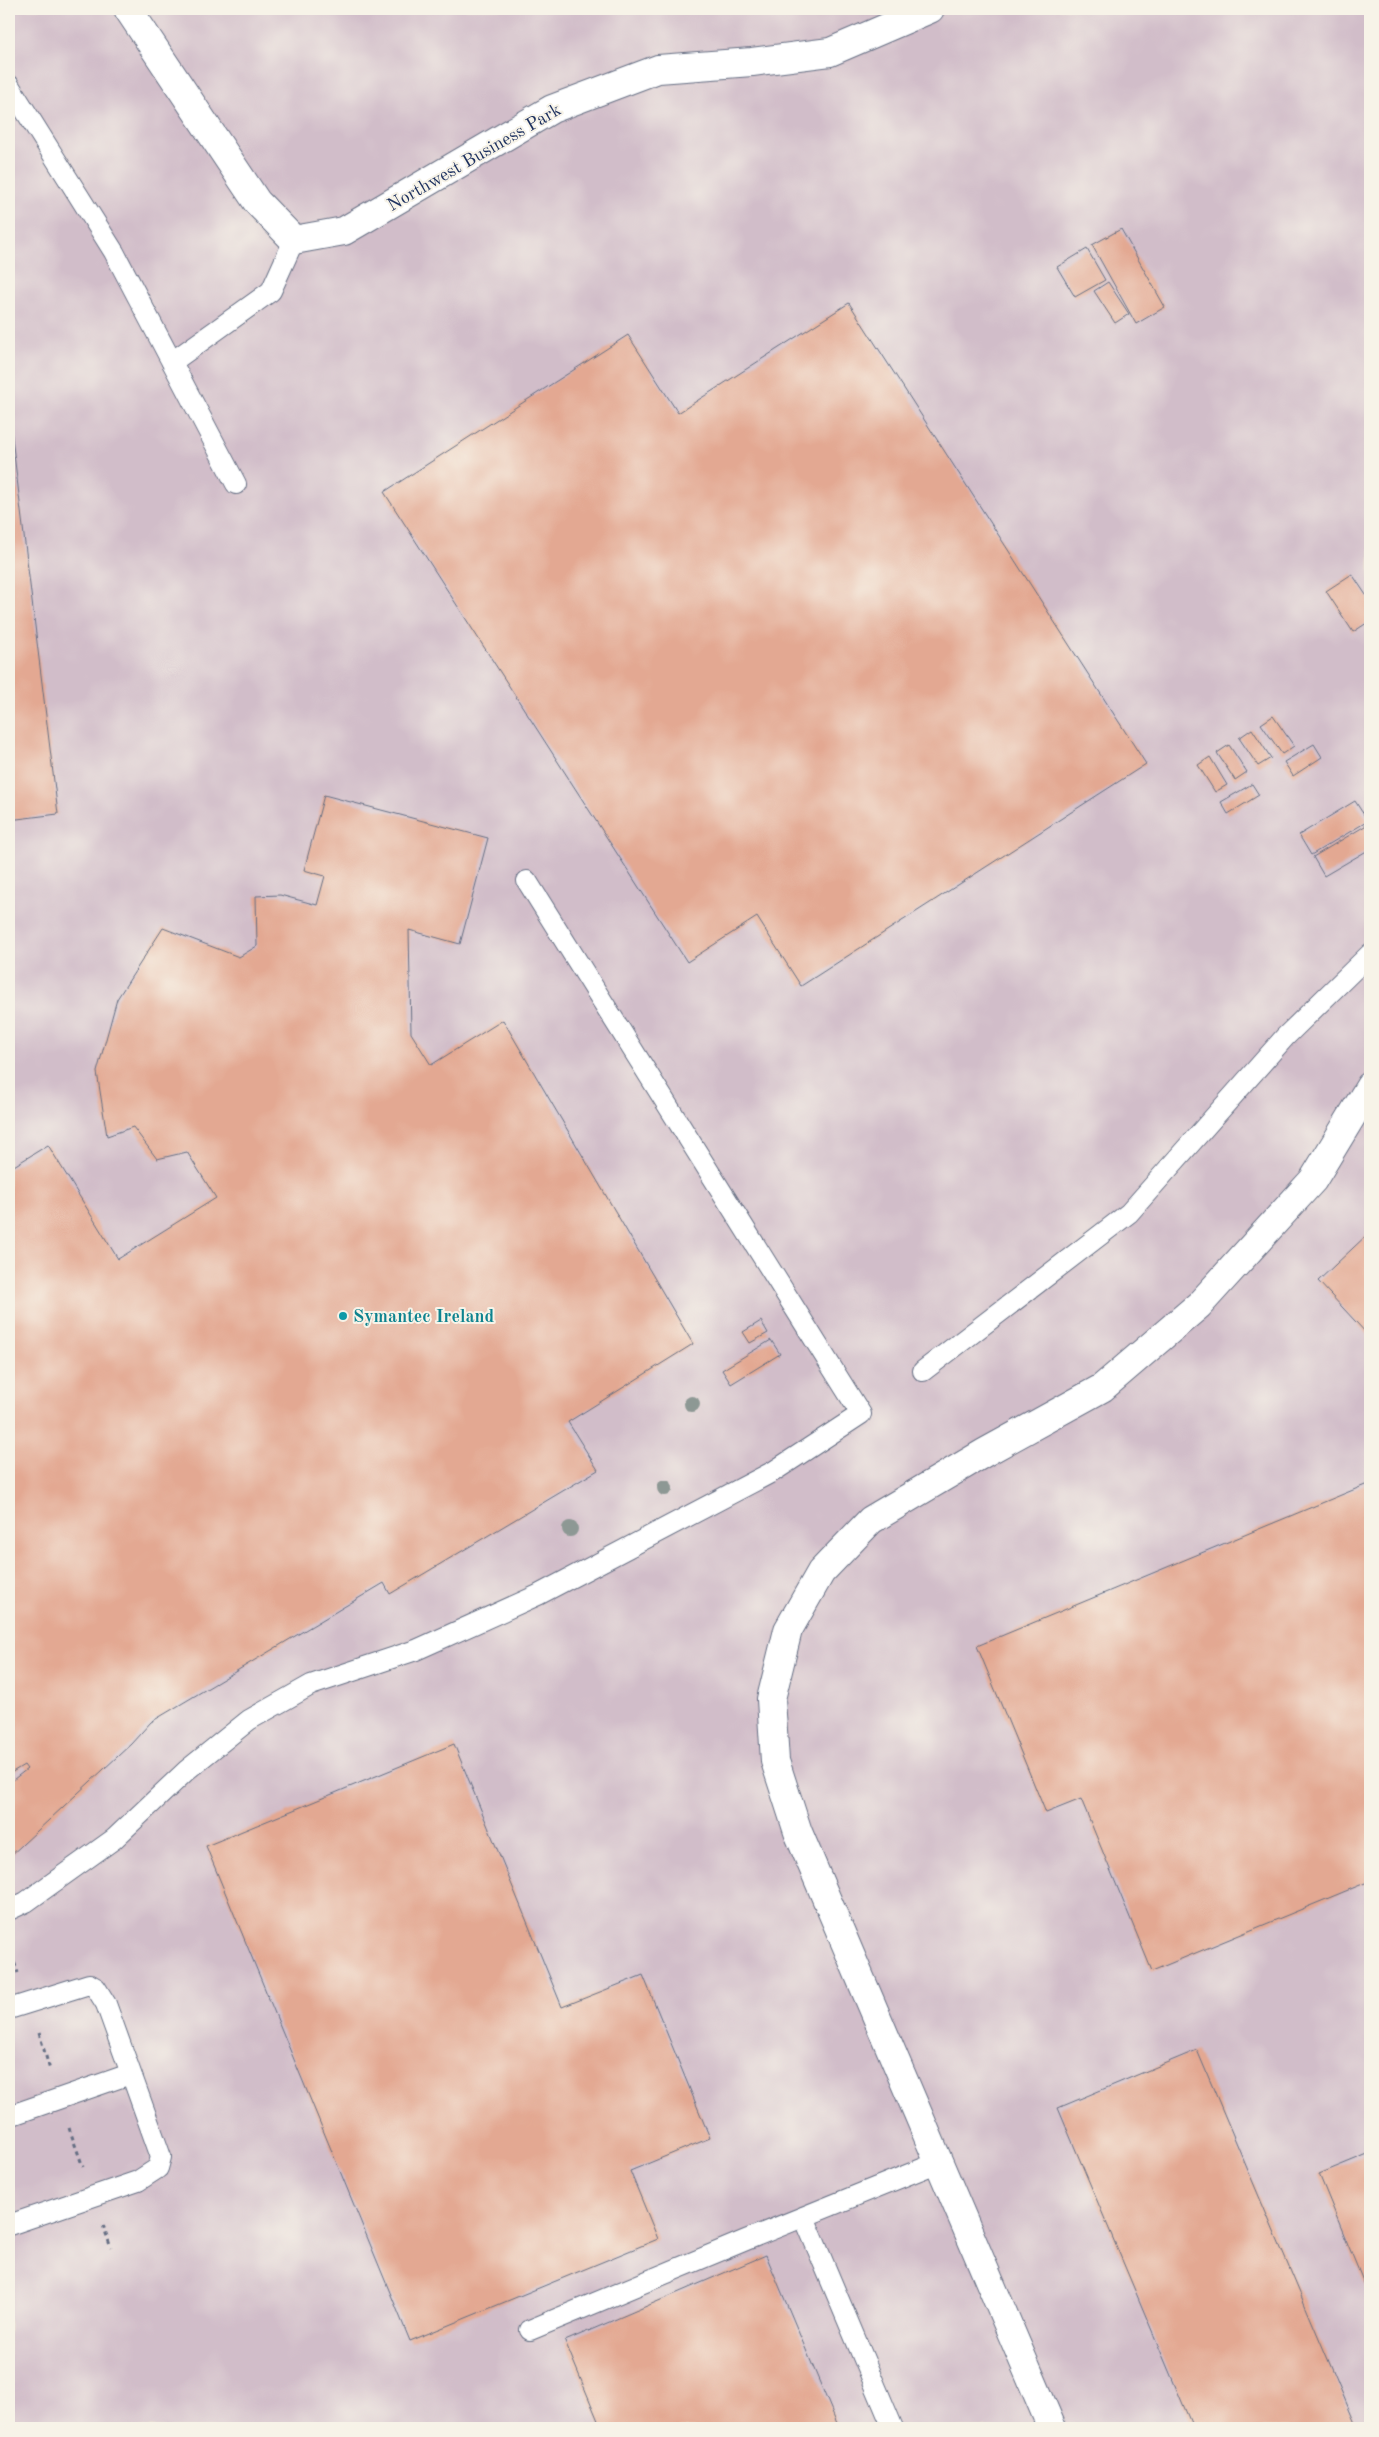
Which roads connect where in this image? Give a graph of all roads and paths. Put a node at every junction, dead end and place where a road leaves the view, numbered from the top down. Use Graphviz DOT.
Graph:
graph roads {
  1 [pos="128,9"];
  2 [pos="930,9"];
  3 [pos="9,85"];
  4 [pos="294,240"];
  5 [pos="172,362"];
  6 [pos="236,484"];
  7 [pos="528,881"];
  8 [pos="1370,954"];
  9 [pos="1370,1086"];
  10 [pos="923,1371"];
  11 [pos="9,1910"];
  12 [pos="9,2009"];
  13 [pos="130,2074"];
  14 [pos="9,2116"];
  15 [pos="939,2162"];
  16 [pos="804,2217"];
  17 [pos="9,2225"];
  18 [pos="530,2330"];
  19 [pos="893,2428"];
  20 [pos="1052,2428"];
  1 -- 4 [label="street"];
  2 -- 4 [label="street, Northwest Business Park"];
  3 -- 5 [label="lane"];
  4 -- 5 [label="lane"];
  5 -- 6 [label="lane"];
  7 -- 11 [label="lane"];
  8 -- 10 [label="lane"];
  9 -- 15 [label="street"];
  12 -- 13 [label="lane"];
  13 -- 14 [label="lane"];
  13 -- 17 [label="lane"];
  15 -- 16 [label="lane"];
  15 -- 20 [label="street"];
  16 -- 18 [label="lane"];
  16 -- 19 [label="lane"];
}
